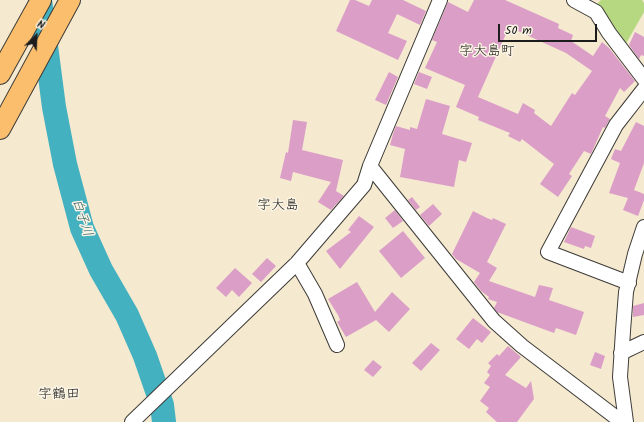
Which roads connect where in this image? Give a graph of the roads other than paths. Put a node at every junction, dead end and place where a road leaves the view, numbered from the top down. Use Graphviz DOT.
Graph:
graph roads {
  1 [pos="41,0"];
  2 [pos="70,0"];
  3 [pos="440,0"];
  4 [pos="574,0"];
  5 [pos="4,66"];
  6 [pos="644,79"];
  7 [pos="644,89"];
  8 [pos="1,128"];
  9 [pos="370,166"];
  10 [pos="644,227"];
  11 [pos="297,263"];
  12 [pos="629,283"];
  13 [pos="644,342"];
  14 [pos="337,345"];
  15 [pos="621,353"];
  16 [pos="137,418"];
  17 [pos="622,422"];
  18 [pos="626,422"];
  1 -- 5 [label="highway"];
  2 -- 8 [label="highway"];
  3 -- 9 [label="street"];
  4 -- 6 [label="street"];
  7 -- 12 [label="street"];
  9 -- 11 [label="street"];
  9 -- 17 [label="street"];
  10 -- 12 [label="street"];
  11 -- 14 [label="street"];
  11 -- 16 [label="street"];
  12 -- 15 [label="street"];
  13 -- 15 [label="street"];
  15 -- 18 [label="street"];
}
